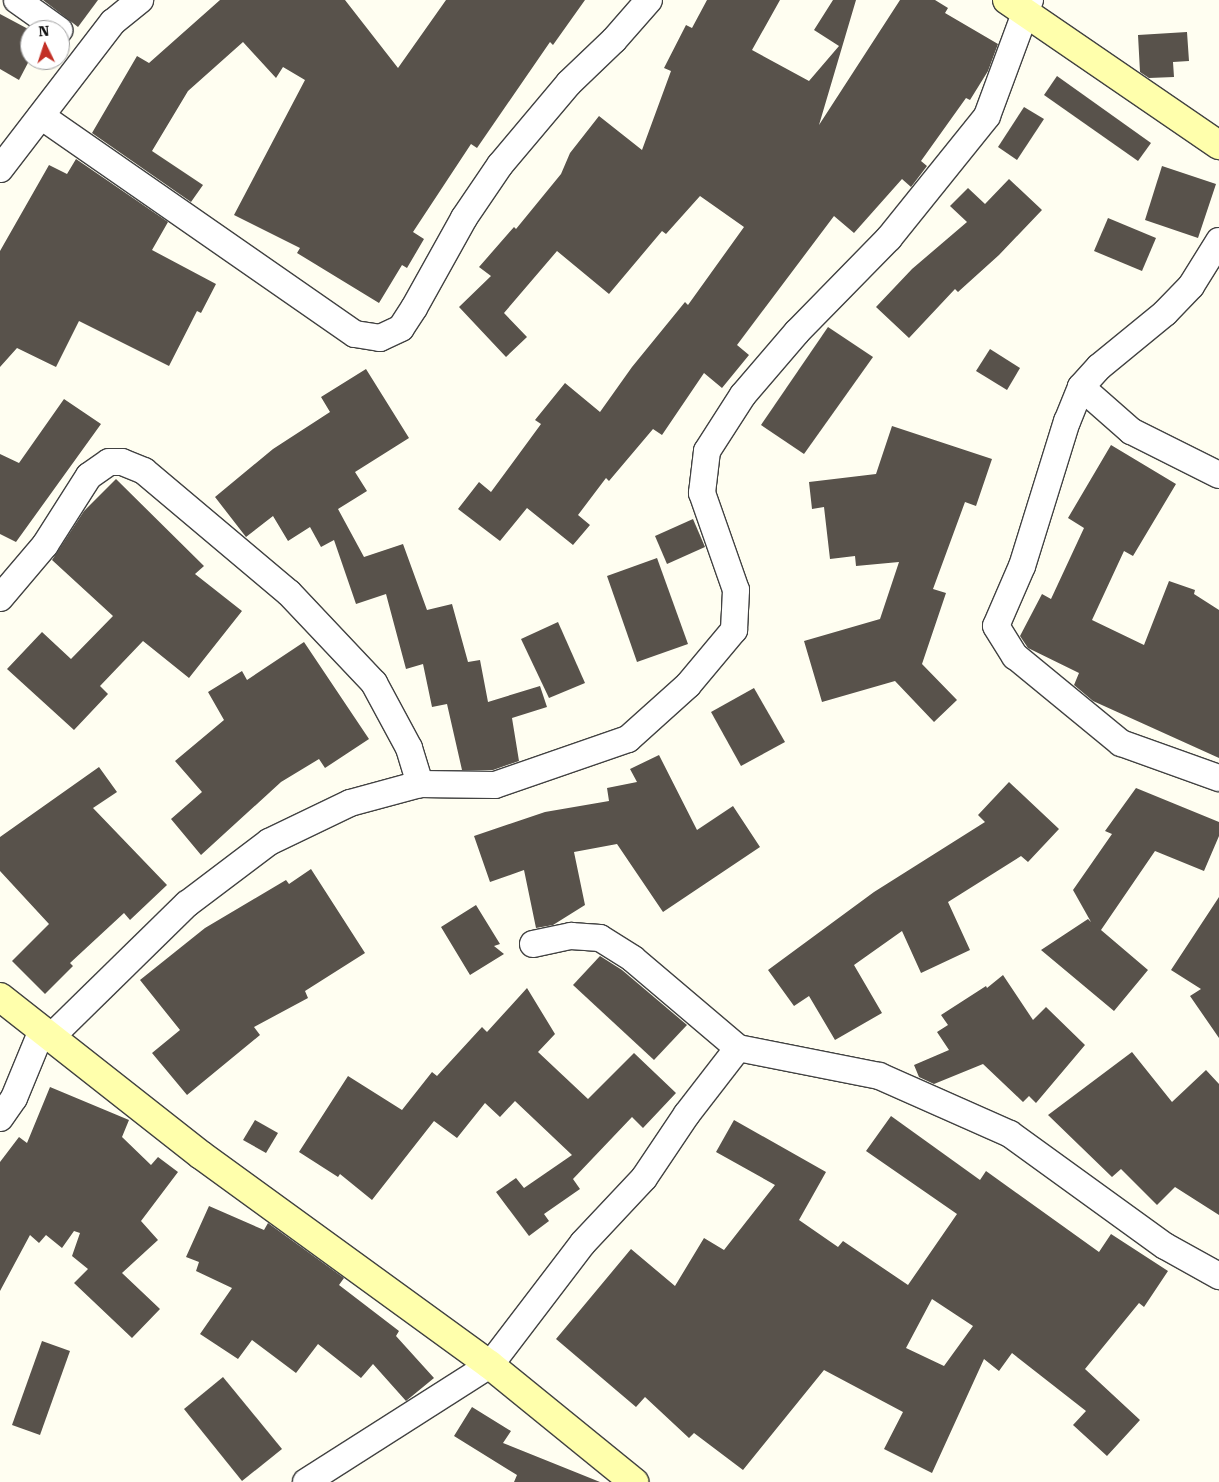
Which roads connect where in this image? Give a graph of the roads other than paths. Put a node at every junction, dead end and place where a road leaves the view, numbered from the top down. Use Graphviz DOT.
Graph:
graph roads {
  1 [pos="17,0"];
  2 [pos="140,0"];
  3 [pos="649,0"];
  4 [pos="1020,4"];
  5 [pos="46,20"];
  6 [pos="70,37"];
  7 [pos="91,52"];
  8 [pos="41,116"];
  9 [pos="1219,145"];
  10 [pos="0,169"];
  11 [pos="1219,241"];
  12 [pos="1081,387"];
  13 [pos="1219,475"];
  14 [pos="0,598"];
  15 [pos="1219,778"];
  16 [pos="420,784"];
  17 [pos="533,944"];
  18 [pos="0,997"];
  19 [pos="46,1034"];
  20 [pos="738,1048"];
  21 [pos="0,1118"];
  22 [pos="1219,1276"];
  23 [pos="490,1365"];
  24 [pos="306,1482"];
  25 [pos="634,1482"];
  1 -- 5 [label="street"];
  2 -- 7 [label="street"];
  3 -- 8 [label="street"];
  4 -- 9 [label="street"];
  4 -- 16 [label="street"];
  6 -- 7 [label="street"];
  7 -- 8 [label="street"];
  8 -- 10 [label="street"];
  11 -- 12 [label="street"];
  12 -- 13 [label="street"];
  12 -- 15 [label="street"];
  14 -- 16 [label="street"];
  16 -- 19 [label="street"];
  17 -- 20 [label="street"];
  18 -- 19 [label="street"];
  19 -- 21 [label="street"];
  19 -- 23 [label="street"];
  20 -- 22 [label="street"];
  20 -- 23 [label="street"];
  23 -- 24 [label="street"];
  23 -- 25 [label="street"];
}
